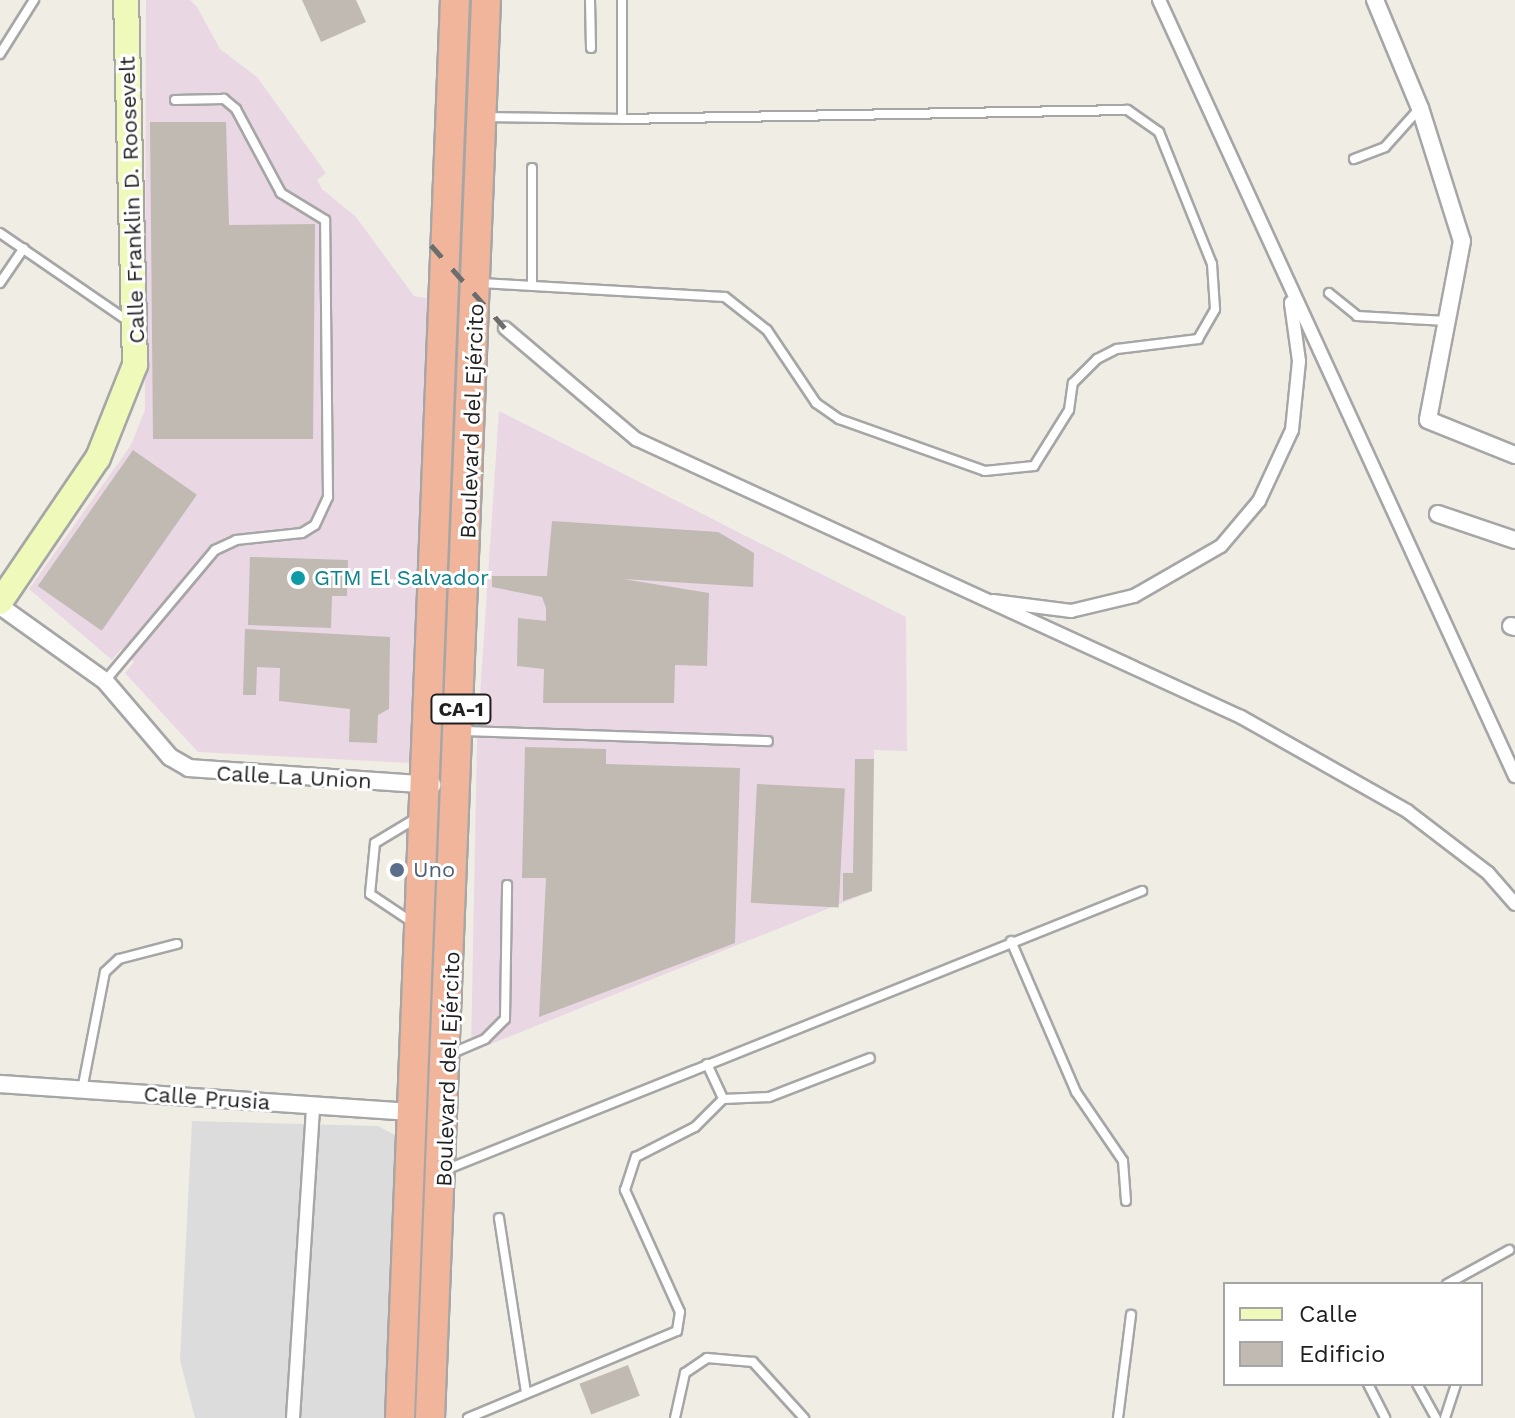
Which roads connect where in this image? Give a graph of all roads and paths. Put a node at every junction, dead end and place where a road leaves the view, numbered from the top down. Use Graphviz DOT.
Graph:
graph roads {
  1 [pos="34,0"];
  2 [pos="455,0"];
  3 [pos="486,0"];
  4 [pos="590,0"];
  5 [pos="622,0"];
  6 [pos="1159,0"];
  7 [pos="1375,0"];
  8 [pos="126,2"];
  9 [pos="591,48"];
  10 [pos="0,54"];
  11 [pos="175,100"];
  12 [pos="1420,108"];
  13 [pos="483,117"];
  14 [pos="622,119"];
  15 [pos="1354,159"];
  16 [pos="532,168"];
  17 [pos="0,233"];
  18 [pos="24,248"];
  19 [pos="1276,254"];
  20 [pos="0,283"];
  21 [pos="477,283"];
  22 [pos="532,286"];
  23 [pos="1329,293"];
  24 [pos="1447,321"];
  25 [pos="134,326"];
  26 [pos="505,328"];
  27 [pos="1515,455"];
  28 [pos="1438,514"];
  29 [pos="1515,540"];
  30 [pos="980,600"];
  31 [pos="0,604"];
  32 [pos="105,681"];
  33 [pos="460,731"];
  34 [pos="768,741"];
  35 [pos="459,773"];
  36 [pos="1515,776"];
  37 [pos="426,784"];
  38 [pos="424,856"];
  39 [pos="456,860"];
  40 [pos="507,885"];
  41 [pos="1142,891"];
  42 [pos="1515,904"];
  43 [pos="412,922"];
  44 [pos="1011,941"];
  45 [pos="177,944"];
  46 [pos="449,1054"];
  47 [pos="870,1058"];
  48 [pos="707,1064"];
  49 [pos="0,1084"];
  50 [pos="82,1090"];
  51 [pos="723,1099"];
  52 [pos="313,1105"];
  53 [pos="414,1112"];
  54 [pos="445,1171"];
  55 [pos="1126,1201"];
  56 [pos="499,1218"];
  57 [pos="1509,1250"];
  58 [pos="1451,1282"];
  59 [pos="1131,1315"];
  60 [pos="1369,1386"];
  61 [pos="1418,1386"];
  62 [pos="1455,1386"];
  63 [pos="526,1392"];
  64 [pos="293,1418"];
  65 [pos="400,1418"];
  66 [pos="430,1418"];
  67 [pos="468,1418"];
  68 [pos="675,1418"];
  69 [pos="804,1418"];
  70 [pos="1118,1418"];
  71 [pos="1385,1418"];
  72 [pos="1436,1418"];
  73 [pos="1445,1418"];
  1 -- 10 [label="lane"];
  2 -- 37 [label="highway, Boulevard del Ejército / CA-1"];
  3 -- 13 [label="highway, Boulevard del Ejército / CA-1"];
  4 -- 9 [label="lane"];
  5 -- 14 [label="lane"];
  6 -- 19 [label="street"];
  7 -- 12 [label="street"];
  8 -- 25 [label="main road, Calle Franklin D. Roosevelt"];
  11 -- 32 [label="lane"];
  12 -- 15 [label="lane"];
  12 -- 24 [label="street"];
  13 -- 14 [label="lane"];
  13 -- 21 [label="highway, Boulevard del Ejército / CA-1"];
  14 -- 22 [label="lane"];
  16 -- 22 [label="lane"];
  17 -- 18 [label="lane"];
  18 -- 20 [label="lane"];
  18 -- 25 [label="lane"];
  19 -- 30 [label="street"];
  19 -- 36 [label="street"];
  21 -- 22 [label="lane"];
  21 -- 33 [label="highway, Boulevard del Ejército / CA-1"];
  23 -- 24 [label="lane"];
  24 -- 27 [label="street"];
  25 -- 31 [label="main road, Calle Franklin D. Roosevelt"];
  26 -- 30 [label="street"];
  28 -- 29 [label="street"];
  30 -- 42 [label="street"];
  31 -- 32 [label="street, Calle La Union"];
  32 -- 37 [label="street, Calle La Union"];
  33 -- 34 [label="lane"];
  33 -- 35 [label="highway, Boulevard del Ejército / CA-1"];
  35 -- 37 [label="highway"];
  35 -- 39 [label="highway, Boulevard del Ejército / CA-1"];
  37 -- 38 [label="highway, Boulevard del Ejército / CA-1"];
  37 -- 43 [label="lane"];
  38 -- 39 [label="highway"];
  38 -- 53 [label="highway, Boulevard del Ejército / CA-1"];
  39 -- 46 [label="highway, Boulevard del Ejército / CA-1"];
  40 -- 46 [label="lane"];
  41 -- 44 [label="lane"];
  44 -- 48 [label="lane"];
  44 -- 55 [label="lane"];
  45 -- 50 [label="lane"];
  46 -- 54 [label="highway, Boulevard del Ejército / CA-1"];
  47 -- 51 [label="lane"];
  48 -- 51 [label="lane"];
  48 -- 54 [label="lane"];
  49 -- 50 [label="street, Calle Prusia"];
  50 -- 52 [label="street, Calle Prusia"];
  51 -- 63 [label="lane"];
  52 -- 53 [label="street, Calle Prusia"];
  52 -- 64 [label="street"];
  53 -- 65 [label="highway, Boulevard del Ejército / CA-1"];
  54 -- 66 [label="highway, Boulevard del Ejército / CA-1"];
  56 -- 63 [label="lane"];
  57 -- 58 [label="lane"];
  59 -- 70 [label="lane"];
  60 -- 71 [label="lane"];
  61 -- 72 [label="lane"];
  62 -- 73 [label="lane"];
  63 -- 67 [label="lane"];
  68 -- 69 [label="lane"];
}
